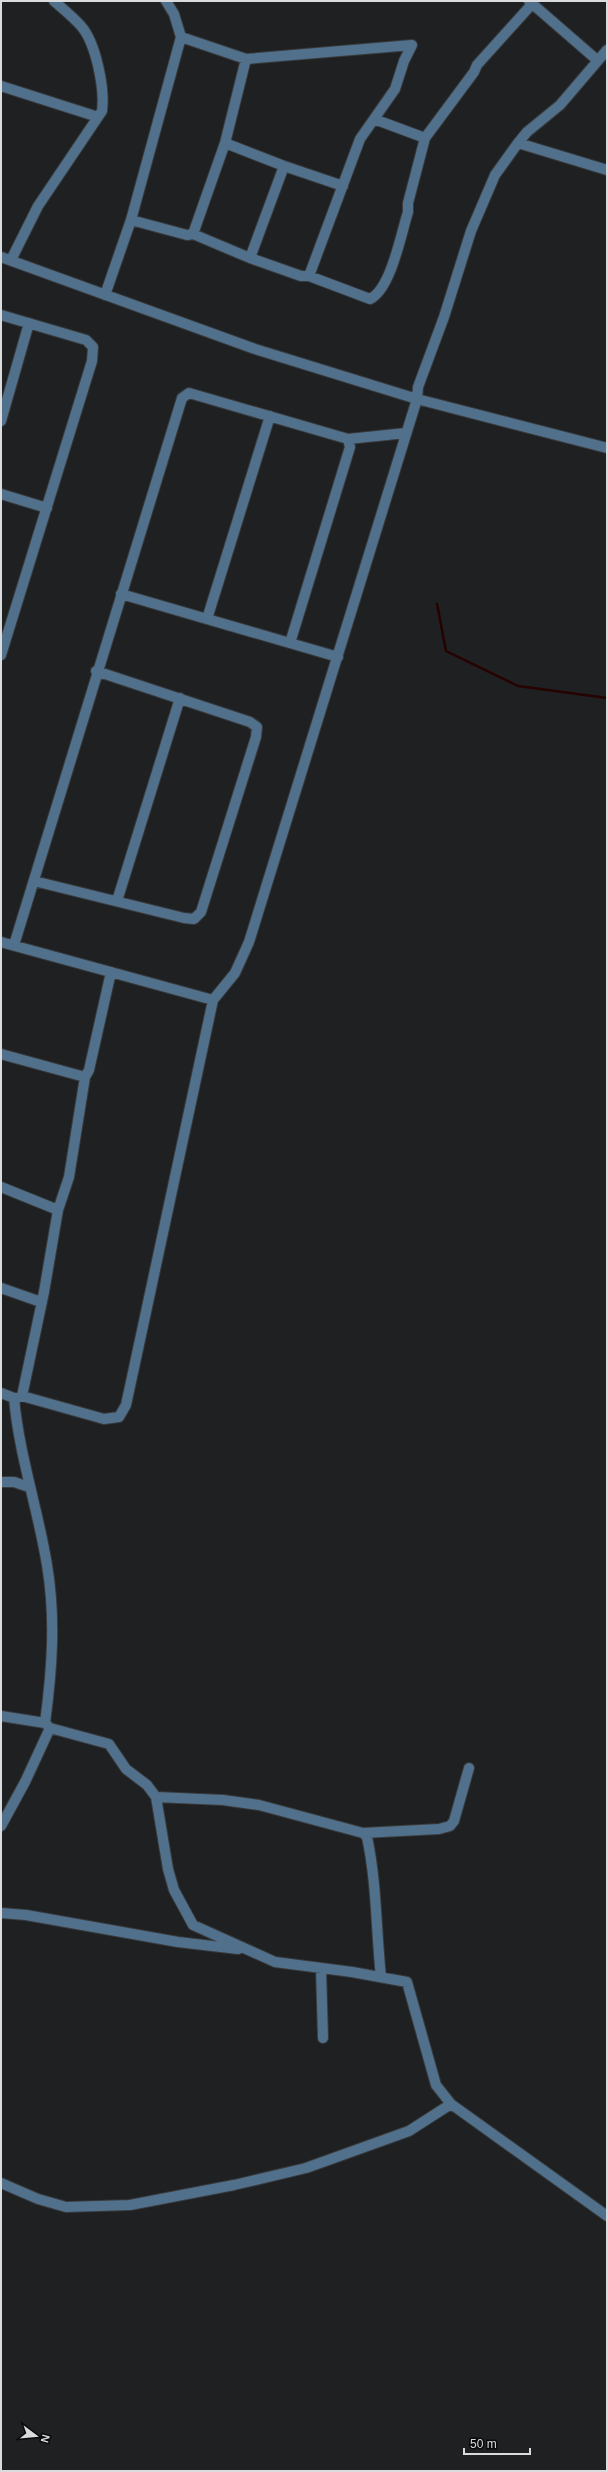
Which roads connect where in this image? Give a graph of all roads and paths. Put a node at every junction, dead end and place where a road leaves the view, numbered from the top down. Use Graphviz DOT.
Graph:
graph roads {
  1 [pos="54,1"];
  2 [pos="166,1"];
  3 [pos="531,2"];
  4 [pos="181,37"];
  5 [pos="607,50"];
  6 [pos="246,59"];
  7 [pos="597,60"];
  8 [pos="1,86"];
  9 [pos="98,117"];
  10 [pos="374,119"];
  11 [pos="425,138"];
  12 [pos="225,143"];
  13 [pos="518,143"];
  14 [pos="284,166"];
  15 [pos="607,170"];
  16 [pos="343,186"];
  17 [pos="131,220"];
  18 [pos="193,234"];
  19 [pos="250,258"];
  20 [pos="6,259"];
  21 [pos="309,276"];
  22 [pos="105,295"];
  23 [pos="1,315"];
  24 [pos="29,323"];
  25 [pos="418,399"];
  26 [pos="270,416"];
  27 [pos="1,421"];
  28 [pos="406,433"];
  29 [pos="348,439"];
  30 [pos="607,448"];
  31 [pos="1,494"];
  32 [pos="46,508"];
  33 [pos="121,594"];
  34 [pos="207,619"];
  35 [pos="290,643"];
  36 [pos="1,655"];
  37 [pos="338,657"];
  38 [pos="96,671"];
  39 [pos="180,698"];
  40 [pos="34,880"];
  41 [pos="117,901"];
  42 [pos="1,942"];
  43 [pos="14,945"];
  44 [pos="111,972"];
  45 [pos="213,1000"];
  46 [pos="1,1054"];
  47 [pos="85,1077"];
  48 [pos="1,1187"];
  49 [pos="58,1210"];
  50 [pos="1,1288"];
  51 [pos="41,1302"];
  52 [pos="1,1393"];
  53 [pos="18,1397"];
  54 [pos="1,1482"];
  55 [pos="29,1487"];
  56 [pos="1,1716"];
  57 [pos="48,1726"];
  58 [pos="469,1768"];
  59 [pos="156,1797"];
  60 [pos="1,1826"];
  61 [pos="363,1833"];
  62 [pos="1,1913"];
  63 [pos="248,1950"];
  64 [pos="321,1969"];
  65 [pos="381,1978"];
  66 [pos="324,2038"];
  67 [pos="451,2104"];
  68 [pos="1,2183"];
  69 [pos="607,2216"];
  1 -- 9 [label="street"];
  2 -- 4 [label="street"];
  3 -- 7 [label="street"];
  3 -- 11 [label="street"];
  4 -- 6 [label="street"];
  4 -- 17 [label="street"];
  5 -- 7 [label="street"];
  6 -- 10 [label="street"];
  6 -- 12 [label="street"];
  7 -- 13 [label="street"];
  8 -- 9 [label="street"];
  9 -- 20 [label="street"];
  10 -- 11 [label="street"];
  10 -- 16 [label="street"];
  11 -- 21 [label="street"];
  12 -- 14 [label="street"];
  12 -- 18 [label="street"];
  13 -- 15 [label="street"];
  13 -- 25 [label="street"];
  14 -- 16 [label="street"];
  14 -- 19 [label="street"];
  16 -- 21 [label="street"];
  17 -- 18 [label="street"];
  17 -- 22 [label="street"];
  18 -- 19 [label="street"];
  19 -- 21 [label="street"];
  20 -- 22 [label="street"];
  22 -- 25 [label="street"];
  23 -- 24 [label="street"];
  24 -- 27 [label="street"];
  24 -- 32 [label="street"];
  25 -- 28 [label="street"];
  25 -- 30 [label="street"];
  26 -- 29 [label="street"];
  26 -- 33 [label="street"];
  26 -- 34 [label="street"];
  28 -- 29 [label="street"];
  28 -- 37 [label="street"];
  29 -- 35 [label="street"];
  31 -- 32 [label="street"];
  32 -- 36 [label="street"];
  33 -- 34 [label="street"];
  33 -- 38 [label="street"];
  34 -- 35 [label="street"];
  35 -- 37 [label="street"];
  37 -- 45 [label="street"];
  38 -- 39 [label="street"];
  38 -- 40 [label="street"];
  39 -- 41 [label="street"];
  39 -- 41 [label="street"];
  40 -- 41 [label="street"];
  40 -- 43 [label="street"];
  42 -- 43 [label="street"];
  43 -- 44 [label="street"];
  44 -- 45 [label="street"];
  44 -- 47 [label="street"];
  45 -- 53 [label="street"];
  46 -- 47 [label="street"];
  47 -- 49 [label="street"];
  48 -- 49 [label="street"];
  49 -- 51 [label="street"];
  50 -- 51 [label="street"];
  51 -- 53 [label="street"];
  52 -- 53 [label="street"];
  53 -- 55 [label="street"];
  54 -- 55 [label="street"];
  55 -- 57 [label="street"];
  56 -- 57 [label="street"];
  57 -- 59 [label="street"];
  57 -- 60 [label="street"];
  58 -- 61 [label="street"];
  59 -- 61 [label="street"];
  59 -- 63 [label="street"];
  61 -- 65 [label="street"];
  62 -- 63 [label="street"];
  63 -- 64 [label="street"];
  64 -- 65 [label="street"];
  64 -- 66 [label="street"];
  65 -- 67 [label="street"];
  67 -- 68 [label="street"];
  67 -- 69 [label="street"];
}
